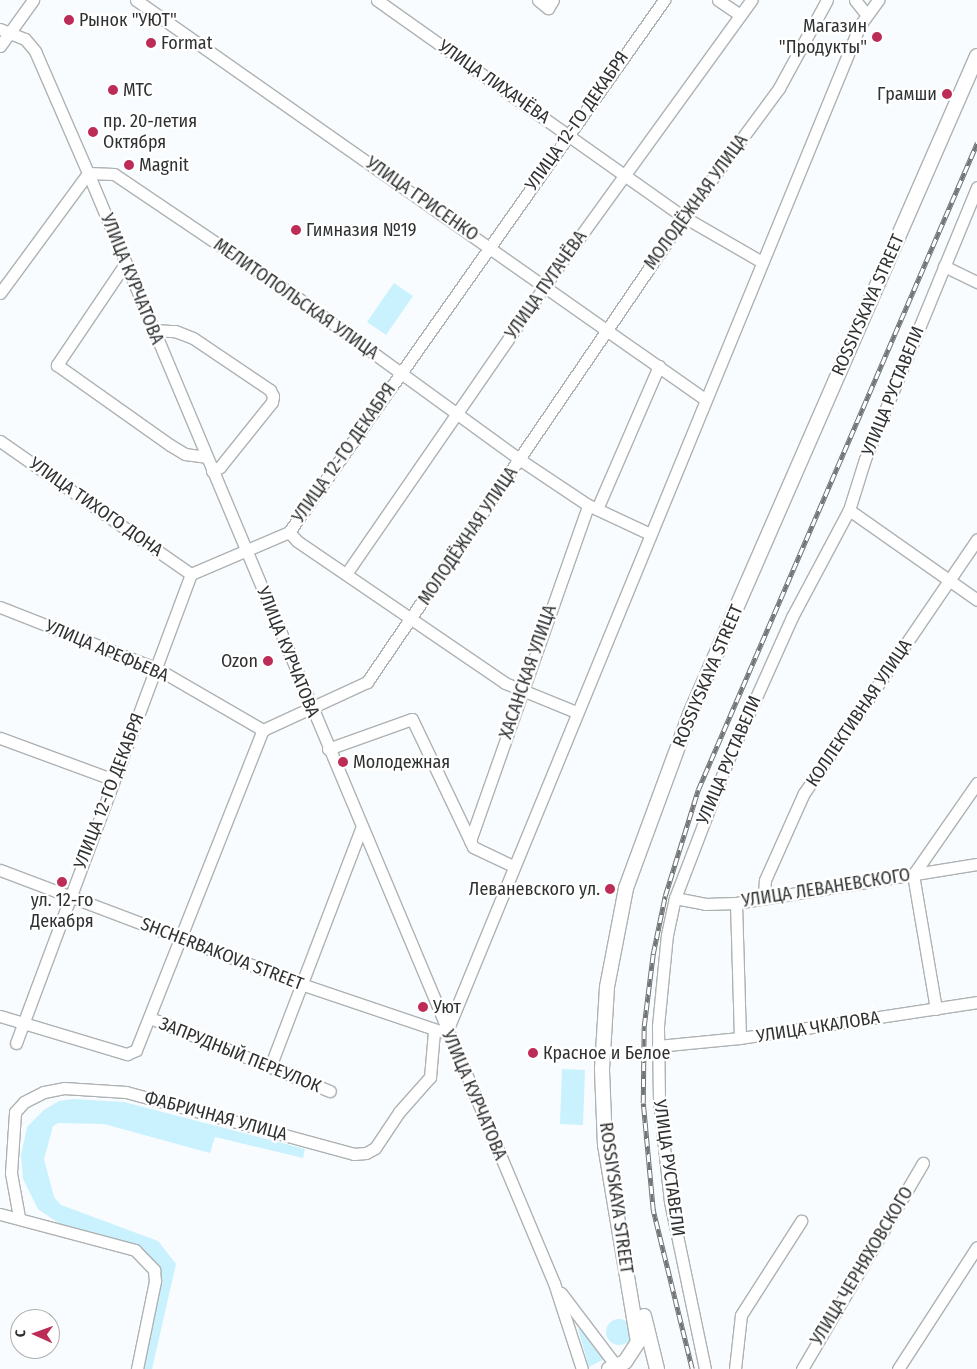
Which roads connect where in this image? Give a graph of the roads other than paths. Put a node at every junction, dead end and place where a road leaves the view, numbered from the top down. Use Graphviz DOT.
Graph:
graph roads {
  1 [pos="33,0"];
  2 [pos="136,0"];
  3 [pos="377,0"];
  4 [pos="538,0"];
  5 [pos="554,0"];
  6 [pos="664,0"];
  7 [pos="718,0"];
  8 [pos="751,0"];
  9 [pos="827,0"];
  10 [pos="855,0"];
  11 [pos="878,0"];
  12 [pos="866,14"];
  13 [pos="740,16"];
  14 [pos="5,30"];
  15 [pos="0,46"];
  16 [pos="977,56"];
  17 [pos="977,75"];
  18 [pos="567,133"];
  19 [pos="88,173"];
  20 [pos="624,176"];
  21 [pos="977,187"];
  22 [pos="684,217"];
  23 [pos="490,246"];
  24 [pos="762,262"];
  25 [pos="125,264"];
  26 [pos="944,266"];
  27 [pos="977,282"];
  28 [pos="545,285"];
  29 [pos="0,293"];
  30 [pos="153,330"];
  31 [pos="608,331"];
  32 [pos="658,366"];
  33 [pos="400,372"];
  34 [pos="706,400"];
  35 [pos="456,412"];
  36 [pos="0,440"];
  37 [pos="206,457"];
  38 [pos="519,459"];
  39 [pos="212,471"];
  40 [pos="592,507"];
  41 [pos="849,510"];
  42 [pos="289,532"];
  43 [pos="650,534"];
  44 [pos="977,539"];
  45 [pos="247,552"];
  46 [pos="191,574"];
  47 [pos="346,574"];
  48 [pos="949,582"];
  49 [pos="977,600"];
  50 [pos="0,607"];
  51 [pos="412,619"];
  52 [pos="156,668"];
  53 [pos="520,691"];
  54 [pos="312,709"];
  55 [pos="576,712"];
  56 [pos="263,730"];
  57 [pos="0,738"];
  58 [pos="328,749"];
  59 [pos="114,780"];
  60 [pos="977,783"];
  61 [pos="361,829"];
  62 [pos="470,841"];
  63 [pos="977,864"];
  64 [pos="514,866"];
  65 [pos="0,870"];
  66 [pos="913,875"];
  67 [pos="69,897"];
  68 [pos="764,897"];
  69 [pos="674,898"];
  70 [pos="736,903"];
  71 [pos="180,938"];
  72 [pos="301,984"];
  73 [pos="977,1002"];
  74 [pos="936,1009"];
  75 [pos="0,1016"];
  76 [pos="150,1018"];
  77 [pos="22,1024"];
  78 [pos="434,1031"];
  79 [pos="446,1031"];
  80 [pos="740,1038"];
  81 [pos="16,1044"];
  82 [pos="658,1046"];
  83 [pos="270,1067"];
  84 [pos="330,1091"];
  85 [pos="923,1163"];
  86 [pos="0,1214"];
  87 [pos="19,1218"];
  88 [pos="801,1221"];
  89 [pos="977,1247"];
  90 [pos="554,1284"];
  91 [pos="615,1368"];
  92 [pos="137,1369"];
  93 [pos="582,1369"];
  94 [pos="655,1369"];
  95 [pos="705,1369"];
  96 [pos="735,1369"];
  97 [pos="802,1369"];
  98 [pos="898,1369"];
  1 -- 14 [label="street"];
  2 -- 23 [label="street, УЛИЦА ГРИСЕНКО"];
  3 -- 18 [label="street, УЛИЦА ЛИХАЧЁВА"];
  4 -- 5 [label="street"];
  6 -- 18 [label="street, УЛИЦА 12-ГО ДЕКАБРЯ"];
  7 -- 13 [label="street"];
  8 -- 13 [label="street, УЛИЦА ПУГАЧЁВА"];
  9 -- 22 [label="street, МОЛОДЁЖНАЯ УЛИЦА"];
  10 -- 12 [label="street"];
  11 -- 12 [label="street"];
  12 -- 24 [label="street"];
  13 -- 20 [label="street, УЛИЦА ПУГАЧЁВА"];
  14 -- 15 [label="street"];
  14 -- 19 [label="street, УЛИЦА КУРЧАТОВА"];
  16 -- 91 [label="main road"];
  17 -- 94 [label="main road, ROSSIYSKAYA STREET"];
  18 -- 20 [label="street, УЛИЦА ЛИХАЧЁВА"];
  18 -- 23 [label="street, УЛИЦА 12-ГО ДЕКАБРЯ"];
  19 -- 25 [label="street, УЛИЦА КУРЧАТОВА"];
  19 -- 29 [label="street"];
  19 -- 33 [label="street, МЕЛИТОПОЛЬСКАЯ УЛИЦА"];
  20 -- 22 [label="street, УЛИЦА ЛИХАЧЁВА"];
  20 -- 28 [label="street, УЛИЦА ПУГАЧЁВА"];
  21 -- 26 [label="street, УЛИЦА РУСТАВЕЛИ"];
  22 -- 24 [label="street, УЛИЦА ЛИХАЧЁВА"];
  22 -- 31 [label="street, МОЛОДЁЖНАЯ УЛИЦА"];
  23 -- 28 [label="street, УЛИЦА ГРИСЕНКО"];
  23 -- 33 [label="street, УЛИЦА 12-ГО ДЕКАБРЯ"];
  24 -- 34 [label="street"];
  25 -- 30 [label="street, УЛИЦА КУРЧАТОВА"];
  25 -- 37 [label="street"];
  26 -- 27 [label="street"];
  26 -- 41 [label="street, УЛИЦА РУСТАВЕЛИ"];
  28 -- 31 [label="street, УЛИЦА ГРИСЕНКО"];
  28 -- 35 [label="street, УЛИЦА ПУГАЧЁВА"];
  30 -- 37 [label="street, УЛИЦА КУРЧАТОВА"];
  30 -- 39 [label="street"];
  31 -- 32 [label="street, УЛИЦА ГРИСЕНКО"];
  31 -- 38 [label="street, МОЛОДЁЖНАЯ УЛИЦА"];
  32 -- 34 [label="street, УЛИЦА ГРИСЕНКО"];
  32 -- 40 [label="street, ХАСАНСКАЯ УЛИЦА"];
  33 -- 35 [label="street, МЕЛИТОПОЛЬСКАЯ УЛИЦА"];
  33 -- 42 [label="street, УЛИЦА 12-ГО ДЕКАБРЯ"];
  34 -- 43 [label="street"];
  35 -- 38 [label="street, МЕЛИТОПОЛЬСКАЯ УЛИЦА"];
  35 -- 47 [label="street, УЛИЦА ПУГАЧЁВА"];
  36 -- 46 [label="street, УЛИЦА ТИХОГО ДОНА"];
  37 -- 39 [label="street, УЛИЦА КУРЧАТОВА"];
  38 -- 40 [label="street, МЕЛИТОПОЛЬСКАЯ УЛИЦА"];
  38 -- 51 [label="street, МОЛОДЁЖНАЯ УЛИЦА"];
  39 -- 45 [label="street, УЛИЦА КУРЧАТОВА"];
  40 -- 43 [label="street, МЕЛИТОПОЛЬСКАЯ УЛИЦА"];
  40 -- 53 [label="street, ХАСАНСКАЯ УЛИЦА"];
  41 -- 48 [label="street"];
  41 -- 69 [label="street, УЛИЦА РУСТАВЕЛИ"];
  42 -- 45 [label="street, УЛИЦА 12-ГО ДЕКАБРЯ"];
  42 -- 47 [label="street"];
  43 -- 55 [label="street"];
  44 -- 48 [label="street, КОЛЛЕКТИВНАЯ УЛИЦА"];
  45 -- 46 [label="street, УЛИЦА 12-ГО ДЕКАБРЯ"];
  45 -- 54 [label="street, УЛИЦА КУРЧАТОВА"];
  46 -- 52 [label="street, УЛИЦА 12-ГО ДЕКАБРЯ"];
  47 -- 51 [label="street"];
  48 -- 49 [label="street"];
  48 -- 68 [label="street, КОЛЛЕКТИВНАЯ УЛИЦА"];
  50 -- 52 [label="street, УЛИЦА АРЕФЬЕВА"];
  51 -- 53 [label="street"];
  51 -- 54 [label="street, МОЛОДЁЖНАЯ УЛИЦА"];
  52 -- 56 [label="street, УЛИЦА АРЕФЬЕВА"];
  52 -- 59 [label="street, УЛИЦА 12-ГО ДЕКАБРЯ"];
  53 -- 55 [label="street"];
  53 -- 62 [label="street, ХАСАНСКАЯ УЛИЦА"];
  54 -- 56 [label="street, МОЛОДЁЖНАЯ УЛИЦА"];
  54 -- 58 [label="street, УЛИЦА КУРЧАТОВА"];
  55 -- 64 [label="street"];
  56 -- 71 [label="street"];
  57 -- 59 [label="street"];
  58 -- 61 [label="street, УЛИЦА КУРЧАТОВА"];
  58 -- 62 [label="street"];
  59 -- 67 [label="street, УЛИЦА 12-ГО ДЕКАБРЯ"];
  60 -- 66 [label="street"];
  61 -- 72 [label="street"];
  61 -- 79 [label="street, УЛИЦА КУРЧАТОВА"];
  62 -- 64 [label="street"];
  63 -- 66 [label="street, УЛИЦА ЛЕВАНЕВСКОГО"];
  64 -- 79 [label="street"];
  65 -- 67 [label="street, SHCHERBAKOVA STREET"];
  66 -- 68 [label="street, УЛИЦА ЛЕВАНЕВСКОГО"];
  66 -- 74 [label="street"];
  67 -- 71 [label="street, SHCHERBAKOVA STREET"];
  67 -- 77 [label="street, УЛИЦА 12-ГО ДЕКАБРЯ"];
  68 -- 70 [label="street, УЛИЦА ЛЕВАНЕВСКОГО"];
  69 -- 70 [label="street, УЛИЦА ЛЕВАНЕВСКОГО"];
  69 -- 82 [label="street, УЛИЦА РУСТАВЕЛИ"];
  70 -- 80 [label="street"];
  71 -- 72 [label="street, SHCHERBAKOVA STREET"];
  71 -- 76 [label="street"];
  72 -- 78 [label="street, SHCHERBAKOVA STREET"];
  72 -- 83 [label="street"];
  73 -- 74 [label="street, УЛИЦА ЧКАЛОВА"];
  74 -- 80 [label="street, УЛИЦА ЧКАЛОВА"];
  75 -- 77 [label="street"];
  76 -- 77 [label="street"];
  76 -- 83 [label="street, ЗАПРУДНЫЙ ПЕРЕУЛОК"];
  77 -- 81 [label="street, УЛИЦА 12-ГО ДЕКАБРЯ"];
  78 -- 79 [label="street, SHCHERBAKOVA STREET"];
  78 -- 87 [label="street, ФАБРИЧНАЯ УЛИЦА"];
  79 -- 90 [label="street, УЛИЦА КУРЧАТОВА"];
  80 -- 82 [label="street, УЛИЦА ЧКАЛОВА"];
  82 -- 95 [label="street, УЛИЦА РУСТАВЕЛИ"];
  83 -- 84 [label="street, ЗАПРУДНЫЙ ПЕРЕУЛОК"];
  85 -- 97 [label="street, УЛИЦА ЧЕРНЯХОВСКОГО"];
  86 -- 87 [label="street"];
  87 -- 92 [label="street"];
  88 -- 96 [label="street"];
  89 -- 98 [label="street"];
  90 -- 91 [label="street, УЛИЦА КУРЧАТОВА"];
  90 -- 93 [label="street, УЛИЦА КУРЧАТОВА"];
}
